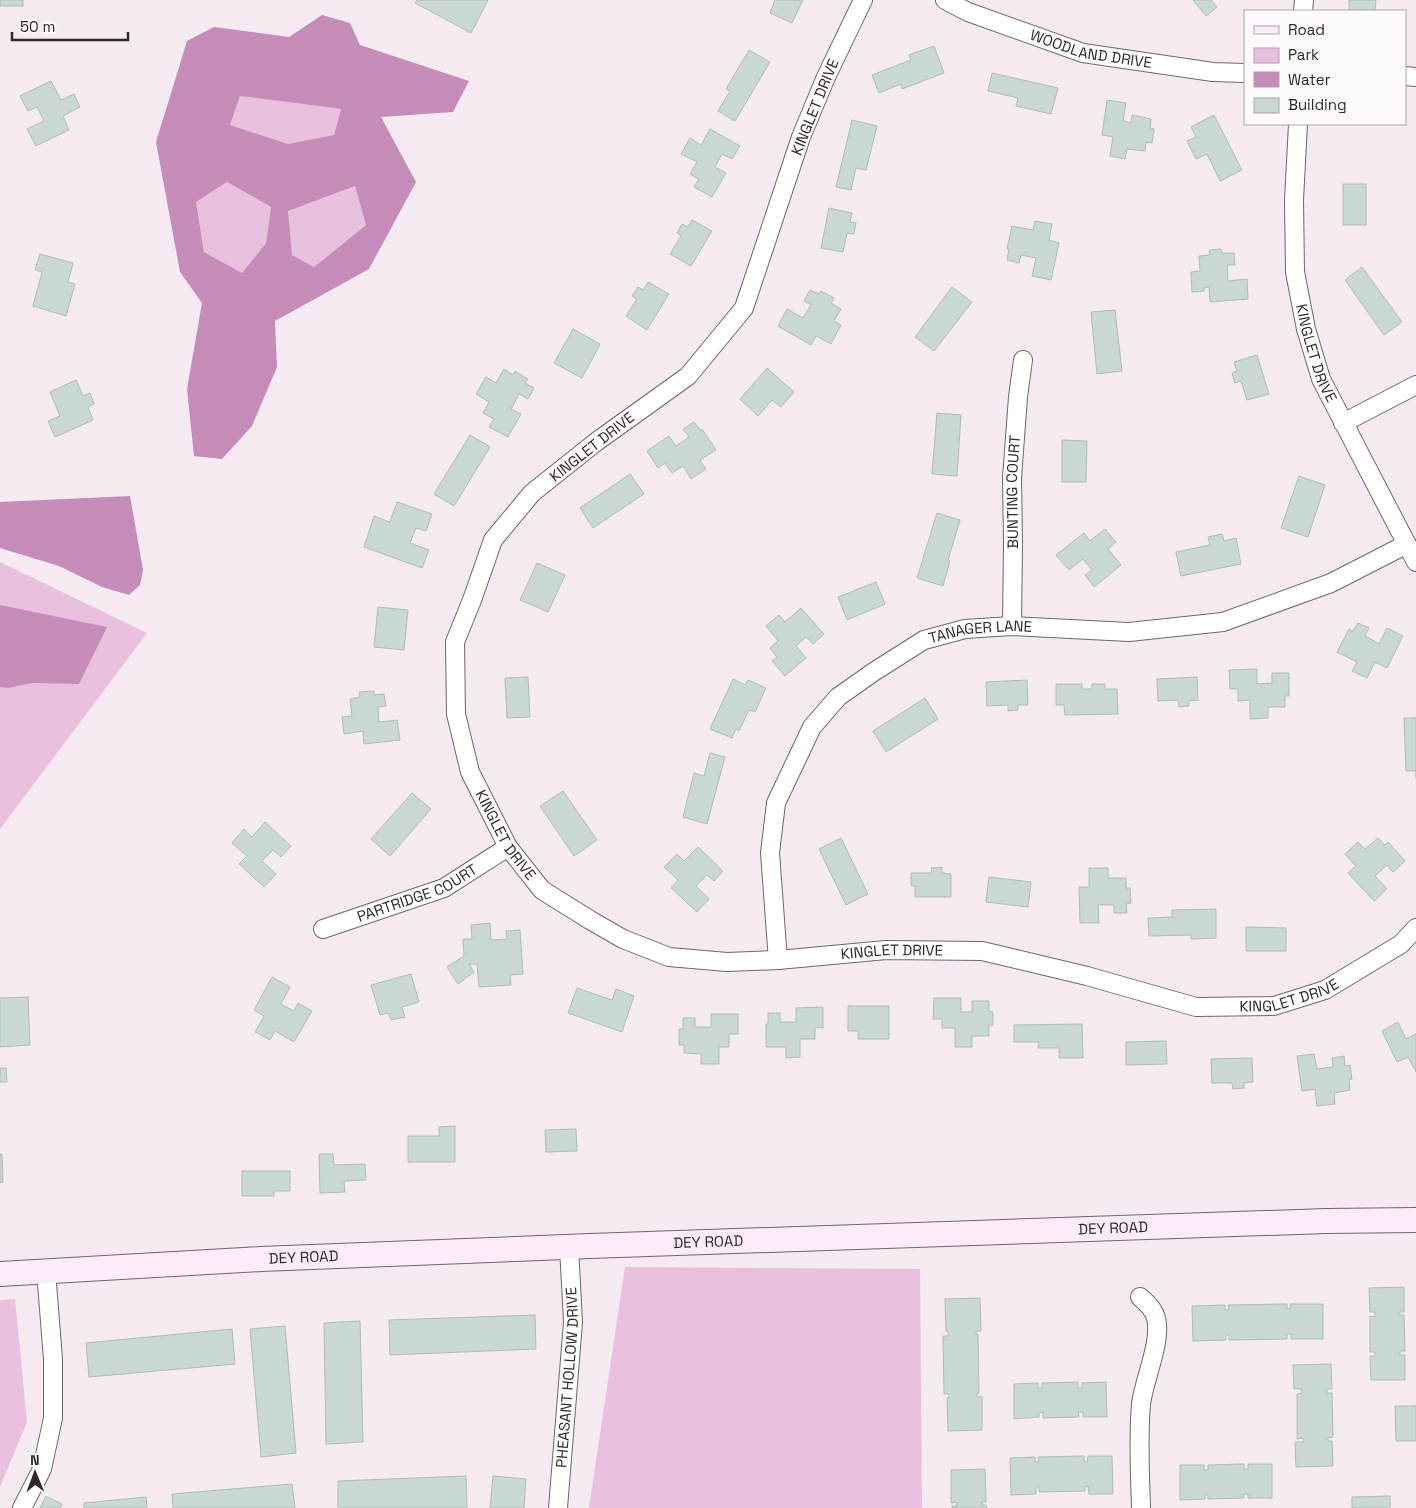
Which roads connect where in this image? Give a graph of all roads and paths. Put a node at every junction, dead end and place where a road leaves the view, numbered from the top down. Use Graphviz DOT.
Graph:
graph roads {
  1 [pos="863,0"];
  2 [pos="945,0"];
  3 [pos="1244,73"];
  4 [pos="1298,125"];
  5 [pos="1023,360"];
  6 [pos="1416,385"];
  7 [pos="1343,423"];
  8 [pos="1407,544"];
  9 [pos="1416,562"];
  10 [pos="1012,626"];
  11 [pos="508,847"];
  12 [pos="1416,928"];
  13 [pos="322,929"];
  14 [pos="778,960"];
  15 [pos="1416,1220"];
  16 [pos="568,1247"];
  17 [pos="46,1271"];
  18 [pos="0,1274"];
  19 [pos="1140,1297"];
  20 [pos="22,1508"];
  21 [pos="558,1508"];
  22 [pos="1141,1508"];
  1 -- 11 [label="street, KINGLET DRIVE"];
  2 -- 3 [label="street, WOODLAND DRIVE"];
  4 -- 7 [label="street, KINGLET DRIVE"];
  5 -- 10 [label="street, BUNTING COURT"];
  6 -- 7 [label="street"];
  7 -- 8 [label="street, KINGLET DRIVE"];
  8 -- 9 [label="street, KINGLET DRIVE"];
  8 -- 10 [label="street, TANAGER LANE"];
  10 -- 14 [label="street, TANAGER LANE"];
  11 -- 13 [label="street, PARTRIDGE COURT"];
  11 -- 14 [label="street, KINGLET DRIVE"];
  12 -- 14 [label="street, KINGLET DRIVE"];
  15 -- 16 [label="main road, DEY ROAD"];
  16 -- 17 [label="main road, DEY ROAD"];
  16 -- 21 [label="street, PHEASANT HOLLOW DRIVE"];
  17 -- 18 [label="main road, DEY ROAD"];
  17 -- 20 [label="street"];
  19 -- 22 [label="street"];
}
